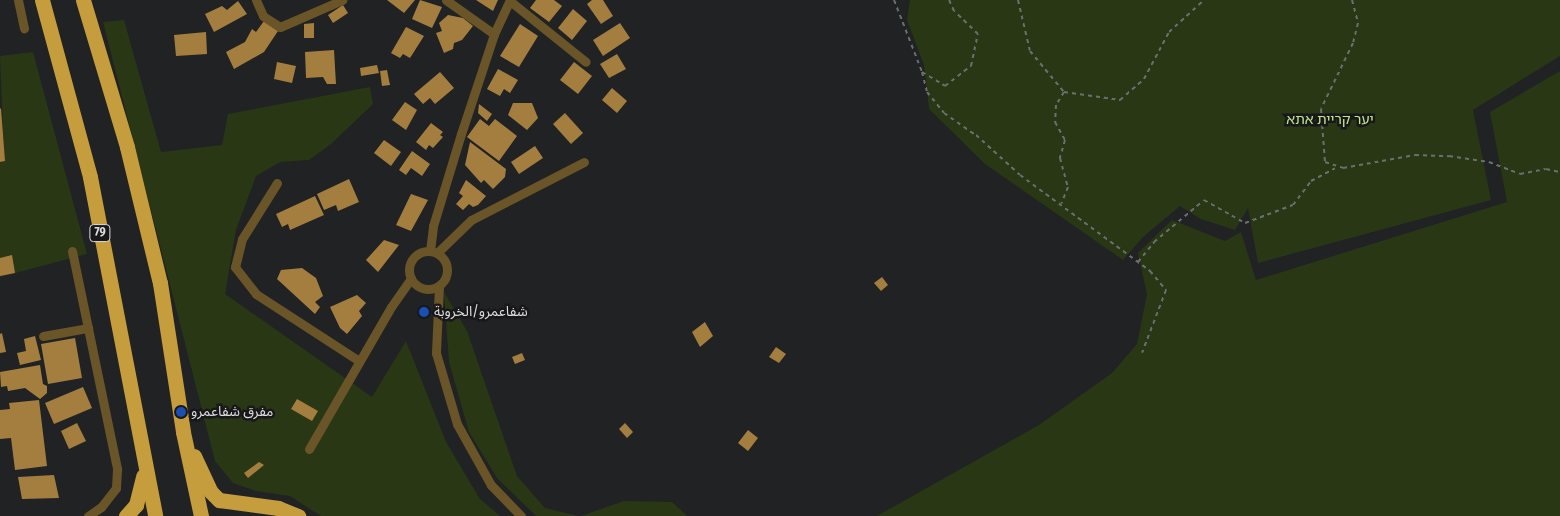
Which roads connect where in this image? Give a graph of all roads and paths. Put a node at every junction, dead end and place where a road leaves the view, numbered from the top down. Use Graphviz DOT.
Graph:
graph roads {
  1 [pos="18,0"];
  2 [pos="42,0"];
  3 [pos="83,0"];
  4 [pos="256,0"];
  5 [pos="342,0"];
  6 [pos="446,0"];
  7 [pos="894,0"];
  8 [pos="949,0"];
  9 [pos="1018,0"];
  10 [pos="1204,0"];
  11 [pos="1352,0"];
  12 [pos="510,1"];
  13 [pos="24,28"];
  14 [pos="494,34"];
  15 [pos="586,62"];
  16 [pos="922,72"];
  17 [pos="1064,92"];
  18 [pos="584,162"];
  19 [pos="1336,168"];
  20 [pos="1560,172"];
  21 [pos="277,183"];
  22 [pos="1061,204"];
  23 [pos="72,251"];
  24 [pos="433,252"];
  25 [pos="1138,262"];
  26 [pos="411,278"];
  27 [pos="439,286"];
  28 [pos="88,328"];
  29 [pos="43,336"];
  30 [pos="1142,353"];
  31 [pos="359,361"];
  32 [pos="183,432"];
  33 [pos="309,449"];
  34 [pos="144,470"];
  35 [pos="268,507"];
  36 [pos="88,516"];
  37 [pos="126,516"];
  38 [pos="155,516"];
  39 [pos="201,516"];
  40 [pos="248,516"];
  41 [pos="295,516"];
  42 [pos="520,516"];
  1 -- 13 [label="street"];
  2 -- 34 [label="highway, 79"];
  3 -- 32 [label="highway"];
  4 -- 5 [label="street"];
  6 -- 14 [label="street"];
  7 -- 16 [label="path"];
  8 -- 16 [label="path"];
  9 -- 17 [label="path"];
  10 -- 17 [label="path"];
  11 -- 19 [label="path"];
  12 -- 14 [label="street"];
  12 -- 15 [label="street"];
  14 -- 24 [label="street"];
  16 -- 22 [label="path"];
  17 -- 22 [label="path"];
  18 -- 24 [label="street"];
  19 -- 20 [label="path"];
  19 -- 25 [label="path"];
  21 -- 31 [label="street"];
  22 -- 25 [label="path"];
  23 -- 28 [label="street"];
  24 -- 26 [label="street"];
  24 -- 27 [label="street"];
  25 -- 30 [label="path"];
  26 -- 27 [label="street"];
  26 -- 31 [label="street"];
  27 -- 42 [label="street"];
  28 -- 29 [label="street"];
  28 -- 36 [label="street"];
  31 -- 33 [label="street"];
  32 -- 35 [label="highway"];
  32 -- 39 [label="highway"];
  34 -- 37 [label="highway"];
  34 -- 38 [label="highway, 79"];
  35 -- 40 [label="highway"];
  35 -- 41 [label="highway"];
}
